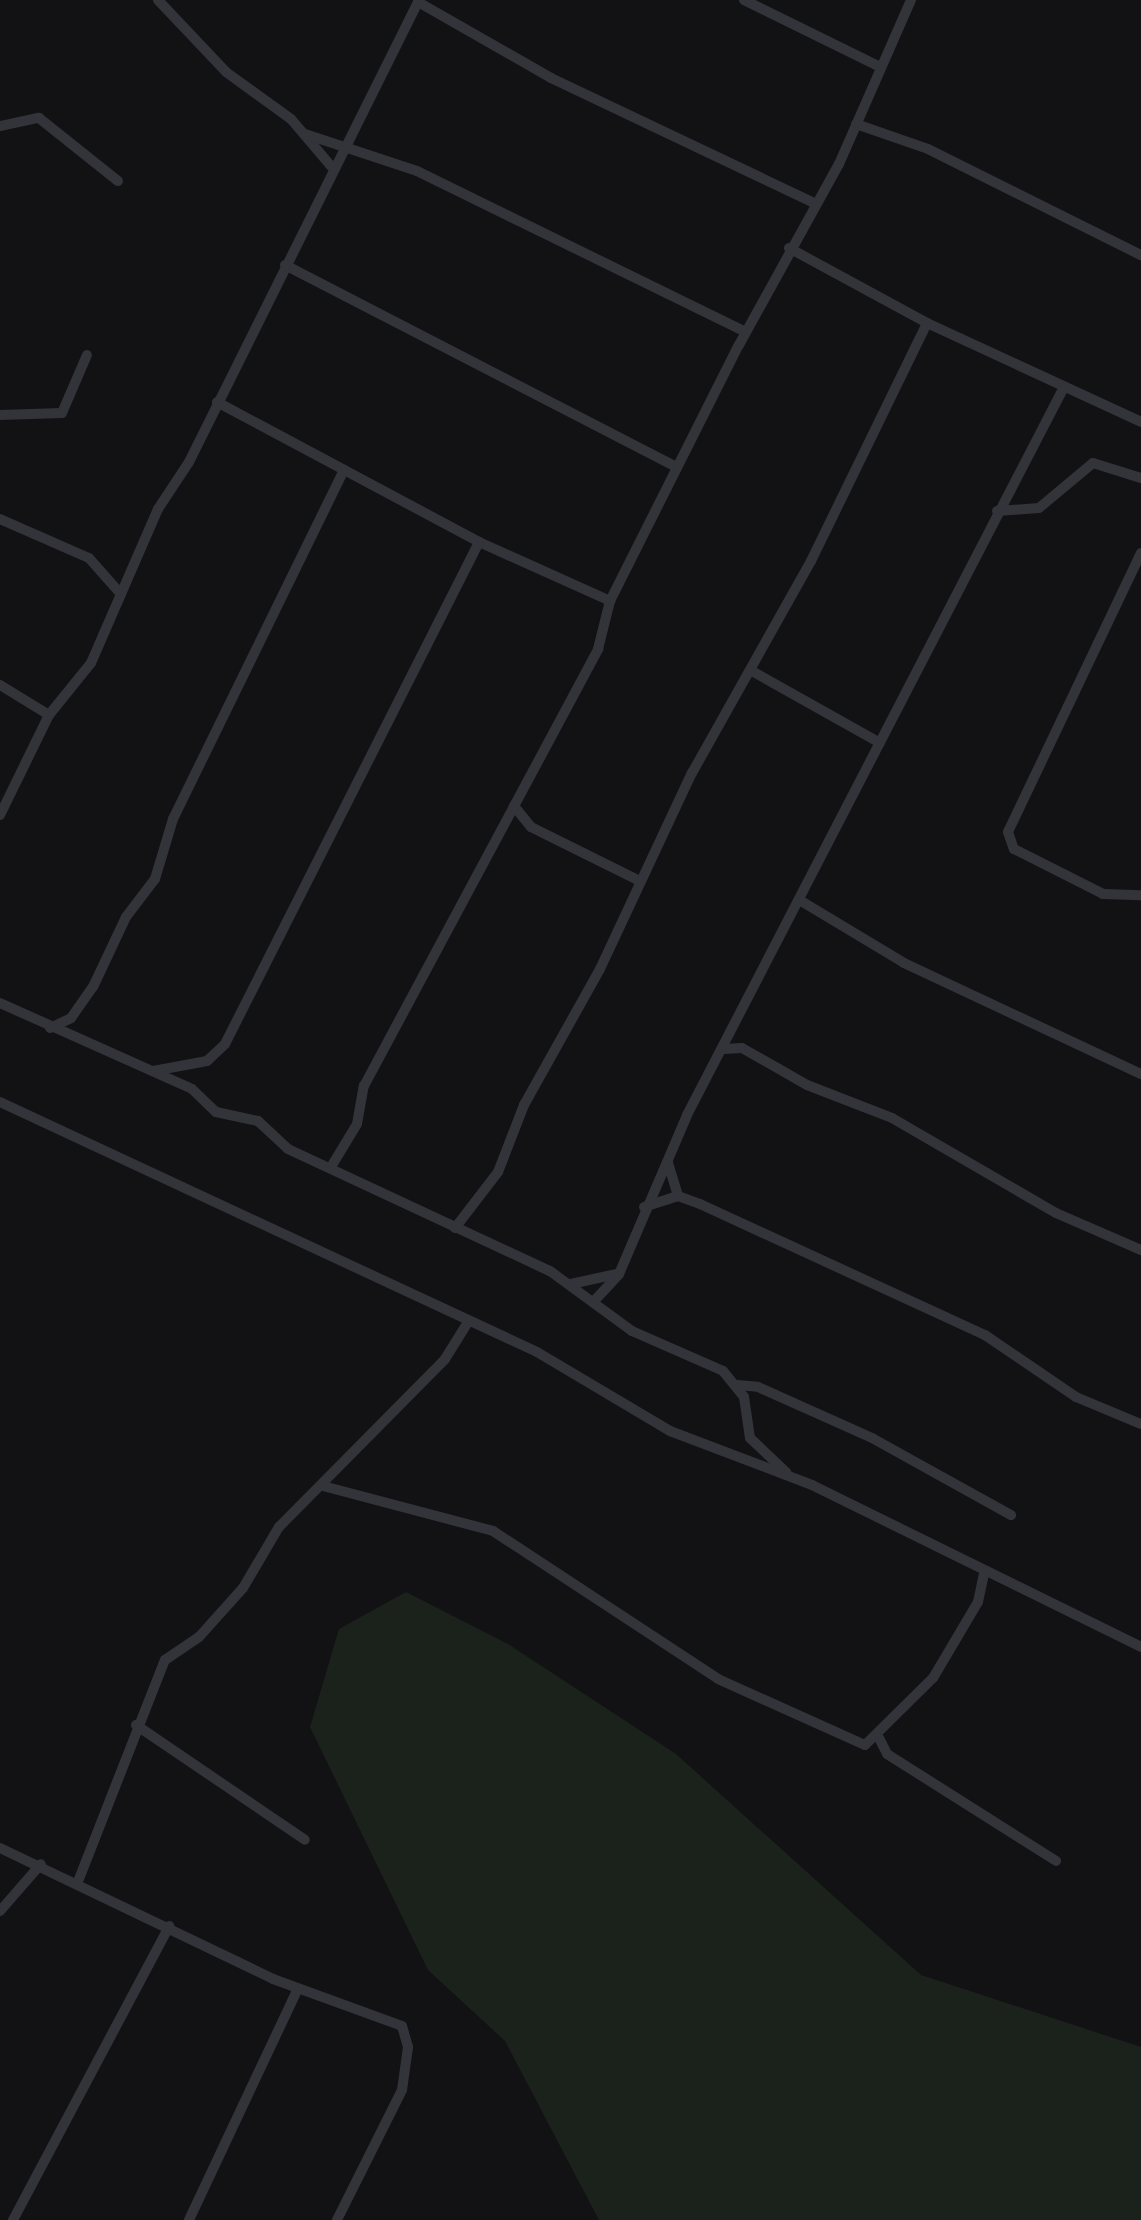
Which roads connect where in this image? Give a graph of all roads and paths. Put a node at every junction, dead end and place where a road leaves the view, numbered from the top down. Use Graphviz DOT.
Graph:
graph roads {
  1 [pos="158,0"];
  2 [pos="744,0"];
  3 [pos="911,0"];
  4 [pos="418,1"];
  5 [pos="878,66"];
  6 [pos="856,124"];
  7 [pos="0,126"];
  8 [pos="305,134"];
  9 [pos="341,148"];
  10 [pos="331,166"];
  11 [pos="118,181"];
  12 [pos="812,202"];
  13 [pos="789,248"];
  14 [pos="1141,255"];
  15 [pos="285,265"];
  16 [pos="927,323"];
  17 [pos="746,332"];
  18 [pos="87,355"];
  19 [pos="1064,387"];
  20 [pos="217,402"];
  21 [pos="0,415"];
  22 [pos="1141,422"];
  23 [pos="677,467"];
  24 [pos="344,470"];
  25 [pos="1141,478"];
  26 [pos="998,511"];
  27 [pos="0,519"];
  28 [pos="479,542"];
  29 [pos="1141,553"];
  30 [pos="132,572"];
  31 [pos="107,574"];
  32 [pos="120,593"];
  33 [pos="610,602"];
  34 [pos="750,670"];
  35 [pos="0,685"];
  36 [pos="49,715"];
  37 [pos="880,743"];
  38 [pos="514,806"];
  39 [pos="0,814"];
  40 [pos="640,880"];
  41 [pos="1140,893"];
  42 [pos="801,901"];
  43 [pos="0,1003"];
  44 [pos="71,1018"];
  45 [pos="50,1028"];
  46 [pos="735,1029"];
  47 [pos="71,1038"];
  48 [pos="724,1048"];
  49 [pos="742,1048"];
  50 [pos="150,1072"];
  51 [pos="1141,1074"];
  52 [pos="0,1102"];
  53 [pos="668,1160"];
  54 [pos="331,1166"];
  55 [pos="678,1196"];
  56 [pos="644,1207"];
  57 [pos="455,1228"];
  58 [pos="1141,1250"];
  59 [pos="619,1274"];
  60 [pos="571,1284"];
  61 [pos="596,1299"];
  62 [pos="468,1322"];
  63 [pos="737,1385"];
  64 [pos="1141,1424"];
  65 [pos="769,1454"];
  66 [pos="757,1464"];
  67 [pos="788,1475"];
  68 [pos="323,1486"];
  69 [pos="1011,1515"];
  70 [pos="984,1573"];
  71 [pos="1141,1647"];
  72 [pos="136,1725"];
  73 [pos="879,1738"];
  74 [pos="304,1840"];
  75 [pos="0,1848"];
  76 [pos="1056,1861"];
  77 [pos="40,1864"];
  78 [pos="79,1879"];
  79 [pos="0,1911"];
  80 [pos="169,1926"];
  81 [pos="298,1988"];
  82 [pos="13,2220"];
  83 [pos="189,2220"];
  84 [pos="337,2220"];
  1 -- 8 [label="street"];
  2 -- 5 [label="street"];
  3 -- 5 [label="street"];
  4 -- 9 [label="street"];
  4 -- 12 [label="street"];
  5 -- 6 [label="street"];
  6 -- 12 [label="street"];
  6 -- 14 [label="street"];
  7 -- 11 [label="street"];
  8 -- 9 [label="street"];
  8 -- 10 [label="street"];
  9 -- 10 [label="street"];
  9 -- 17 [label="street"];
  10 -- 15 [label="street"];
  12 -- 13 [label="street"];
  13 -- 16 [label="street"];
  13 -- 17 [label="street"];
  15 -- 20 [label="street"];
  15 -- 23 [label="street"];
  16 -- 19 [label="street"];
  16 -- 34 [label="street"];
  17 -- 23 [label="street"];
  18 -- 21 [label="street"];
  19 -- 22 [label="street"];
  19 -- 26 [label="street"];
  20 -- 24 [label="street"];
  20 -- 30 [label="street"];
  23 -- 33 [label="street"];
  24 -- 28 [label="street"];
  24 -- 44 [label="street"];
  25 -- 26 [label="street"];
  26 -- 37 [label="street"];
  27 -- 31 [label="street"];
  28 -- 33 [label="street"];
  28 -- 50 [label="street"];
  29 -- 41 [label="street"];
  30 -- 31 [label="street"];
  30 -- 32 [label="street"];
  31 -- 32 [label="street"];
  32 -- 36 [label="street"];
  33 -- 38 [label="street"];
  34 -- 37 [label="street"];
  34 -- 40 [label="street"];
  35 -- 36 [label="street"];
  36 -- 39 [label="street"];
  37 -- 42 [label="street"];
  38 -- 40 [label="street"];
  38 -- 54 [label="street"];
  40 -- 57 [label="street"];
  42 -- 46 [label="street"];
  42 -- 51 [label="street"];
  43 -- 45 [label="street"];
  44 -- 45 [label="street"];
  44 -- 47 [label="street"];
  45 -- 47 [label="street"];
  46 -- 48 [label="street"];
  46 -- 49 [label="street"];
  47 -- 50 [label="street"];
  48 -- 49 [label="street"];
  48 -- 53 [label="street"];
  49 -- 58 [label="street"];
  50 -- 54 [label="street"];
  52 -- 62 [label="street"];
  53 -- 55 [label="street"];
  53 -- 56 [label="street"];
  54 -- 57 [label="street"];
  55 -- 56 [label="street"];
  55 -- 64 [label="street"];
  56 -- 59 [label="street"];
  57 -- 60 [label="street"];
  59 -- 60 [label="street"];
  59 -- 61 [label="street"];
  60 -- 61 [label="street"];
  61 -- 63 [label="street"];
  62 -- 66 [label="street"];
  62 -- 68 [label="street"];
  63 -- 65 [label="street"];
  63 -- 69 [label="street"];
  65 -- 66 [label="street"];
  65 -- 67 [label="street"];
  66 -- 67 [label="street"];
  67 -- 70 [label="street"];
  68 -- 72 [label="street"];
  68 -- 73 [label="street"];
  70 -- 71 [label="street"];
  70 -- 73 [label="street"];
  72 -- 74 [label="street"];
  72 -- 78 [label="street"];
  73 -- 76 [label="street"];
  75 -- 77 [label="street"];
  77 -- 78 [label="street"];
  77 -- 79 [label="street"];
  78 -- 80 [label="street"];
  80 -- 81 [label="street"];
  80 -- 82 [label="street"];
  81 -- 83 [label="street"];
  81 -- 84 [label="street"];
}
